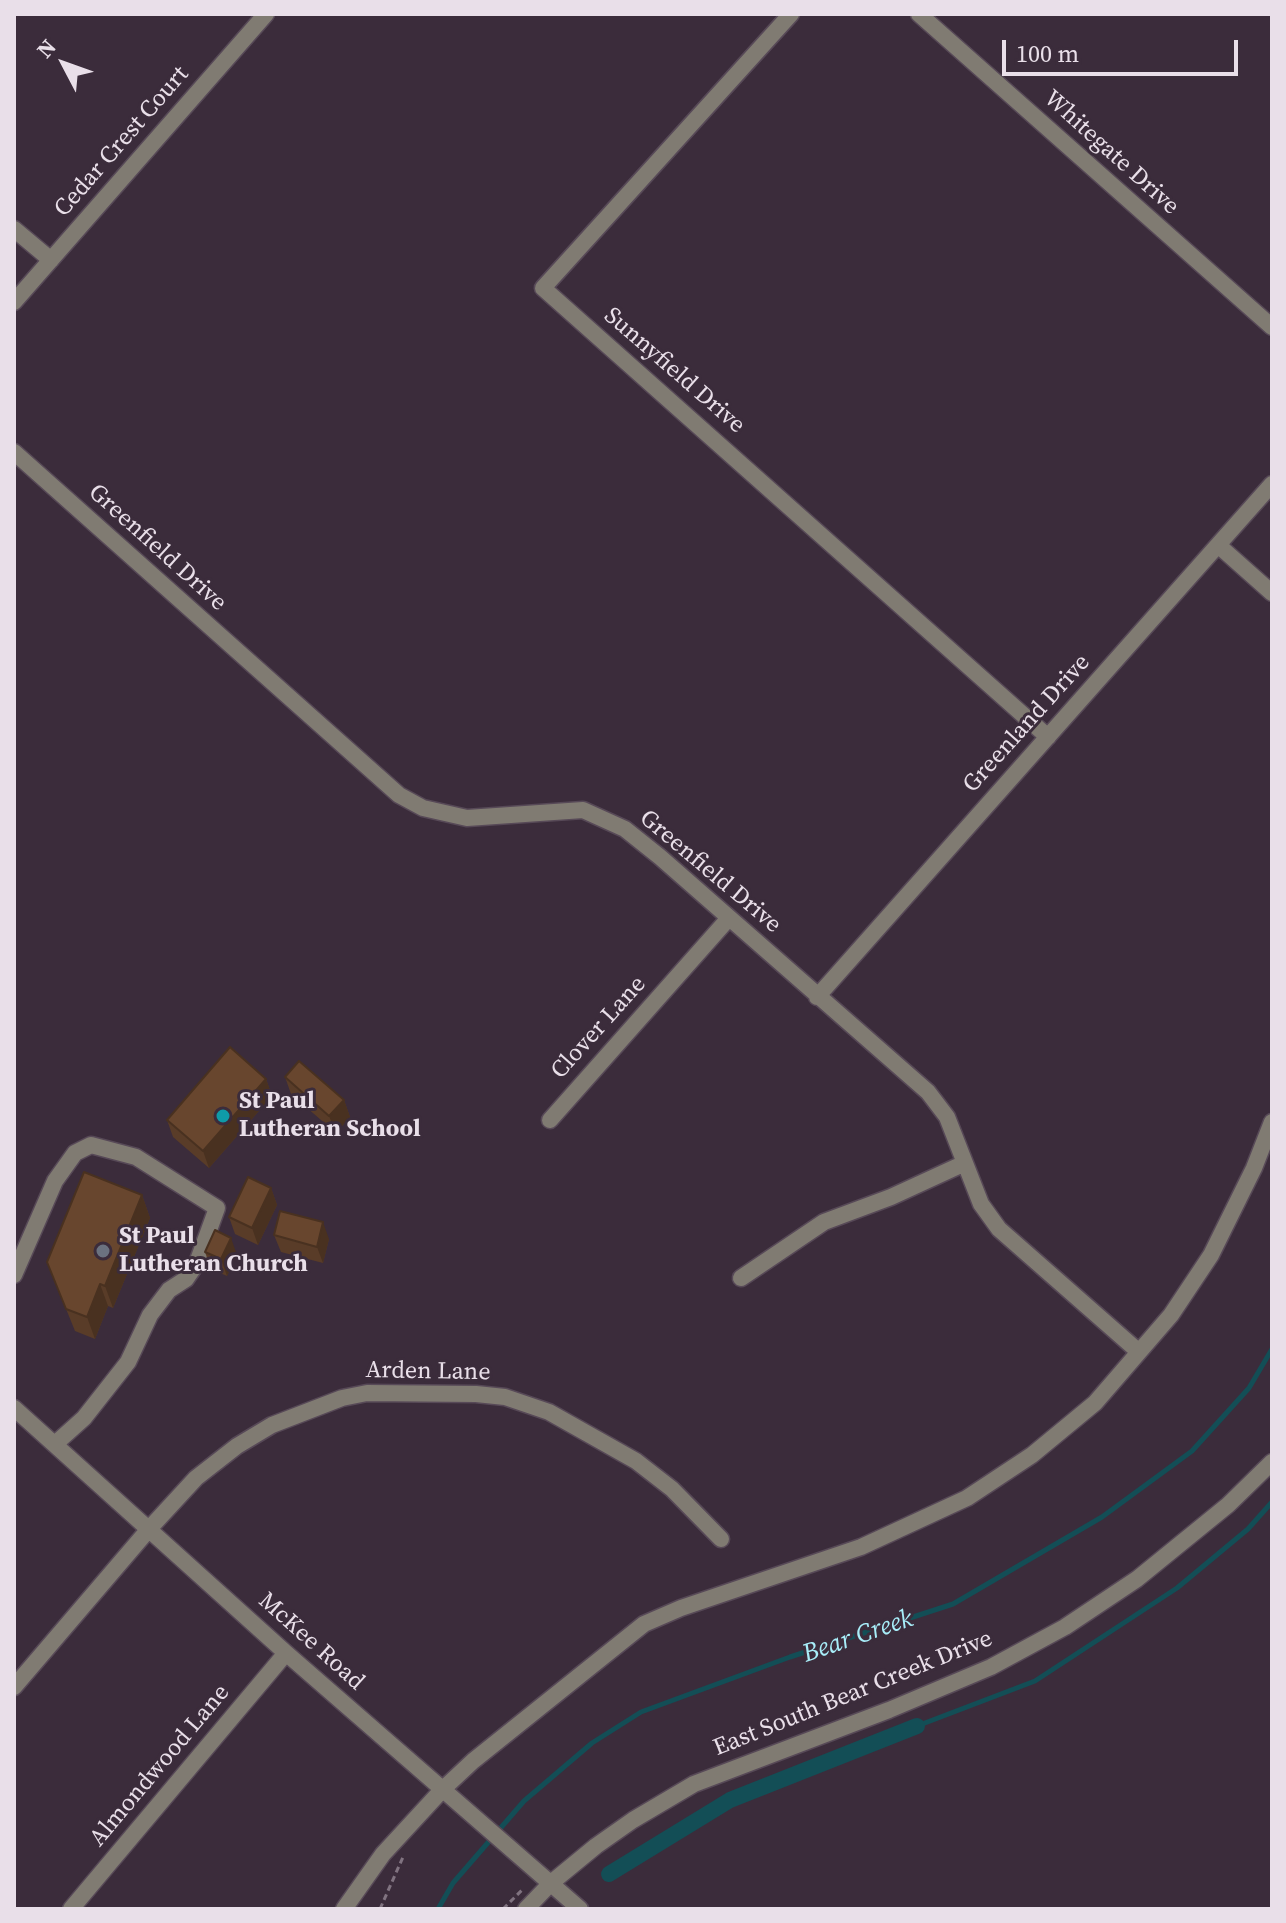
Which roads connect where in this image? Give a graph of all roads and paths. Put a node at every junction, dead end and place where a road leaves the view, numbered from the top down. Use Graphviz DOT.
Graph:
graph roads {
  1 [pos="266,14"];
  2 [pos="791,14"];
  3 [pos="919,14"];
  4 [pos="14,229"];
  5 [pos="51,260"];
  6 [pos="14,302"];
  7 [pos="1272,327"];
  8 [pos="14,452"];
  9 [pos="1272,484"];
  10 [pos="1218,545"];
  11 [pos="1272,593"];
  12 [pos="1048,737"];
  13 [pos="729,918"];
  14 [pos="817,997"];
  15 [pos="550,1120"];
  16 [pos="1272,1122"];
  17 [pos="965,1163"];
  18 [pos="14,1275"];
  19 [pos="741,1278"];
  20 [pos="1139,1352"];
  21 [pos="14,1408"];
  22 [pos="55,1444"];
  23 [pos="1272,1462"];
  24 [pos="149,1529"];
  25 [pos="721,1539"];
  26 [pos="286,1653"];
  27 [pos="14,1687"];
  28 [pos="442,1790"];
  29 [pos="402,1833"];
  30 [pos="551,1883"];
  31 [pos="71,1909"];
  32 [pos="344,1909"];
  33 [pos="380,1909"];
  34 [pos="526,1909"];
  35 [pos="580,1909"];
  1 -- 5 [label="street, Cedar Crest Court"];
  2 -- 12 [label="street, Sunnyfield Drive"];
  3 -- 7 [label="street, Whitegate Drive"];
  4 -- 5 [label="street"];
  5 -- 6 [label="street, Cedar Crest Court"];
  8 -- 13 [label="street, Greenfield Drive"];
  9 -- 10 [label="street, Greenland Drive"];
  10 -- 11 [label="street"];
  10 -- 12 [label="street, Greenland Drive"];
  12 -- 14 [label="street, Greenland Drive"];
  13 -- 14 [label="street, Greenfield Drive"];
  13 -- 15 [label="street, Clover Lane"];
  14 -- 17 [label="street, Greenfield Drive"];
  16 -- 20 [label="street"];
  17 -- 19 [label="street"];
  17 -- 20 [label="street, Greenfield Drive"];
  18 -- 22 [label="street"];
  20 -- 28 [label="street"];
  21 -- 22 [label="street, McKee Road"];
  22 -- 24 [label="street, McKee Road"];
  23 -- 30 [label="street, East South Bear Creek Drive"];
  24 -- 25 [label="street, Arden Lane"];
  24 -- 26 [label="street, McKee Road"];
  24 -- 27 [label="street, Arden Lane"];
  26 -- 28 [label="street, McKee Road"];
  26 -- 31 [label="street, Almondwood Lane"];
  28 -- 29 [label="street"];
  28 -- 30 [label="street, McKee Road"];
  29 -- 32 [label="street"];
  29 -- 33 [label="path"];
  30 -- 34 [label="street, East South Bear Creek Drive"];
  30 -- 35 [label="street, McKee Road"];
}
